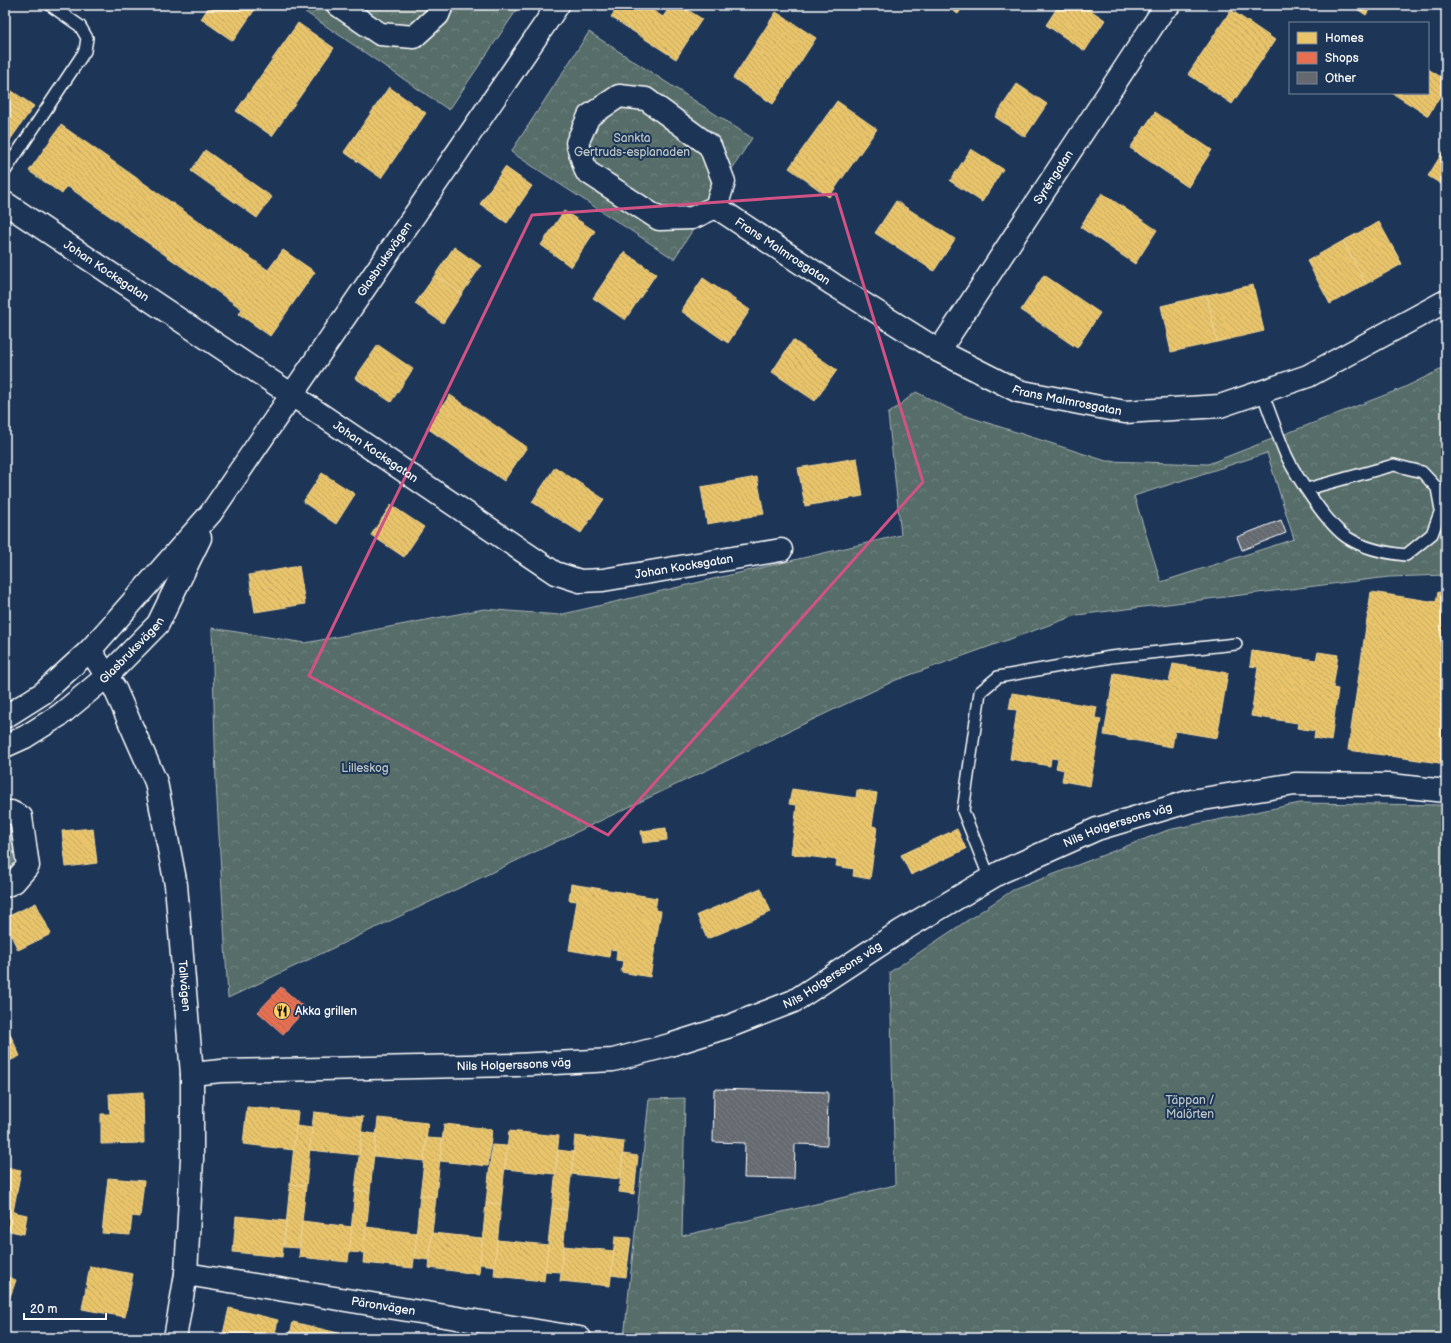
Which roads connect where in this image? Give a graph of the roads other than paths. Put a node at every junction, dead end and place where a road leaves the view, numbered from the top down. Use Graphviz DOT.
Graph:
graph roads {
  1 [pos="50,5"];
  2 [pos="338,5"];
  3 [pos="442,5"];
  4 [pos="558,5"];
  5 [pos="1163,7"];
  6 [pos="5,171"];
  7 [pos="716,207"];
  8 [pos="7,208"];
  9 [pos="1446,301"];
  10 [pos="940,351"];
  11 [pos="1262,392"];
  12 [pos="292,395"];
  13 [pos="1307,489"];
  14 [pos="211,513"];
  15 [pos="781,550"];
  16 [pos="1236,644"];
  17 [pos="90,650"];
  18 [pos="107,676"];
  19 [pos="5,716"];
  20 [pos="5,746"];
  21 [pos="1446,791"];
  22 [pos="5,813"];
  23 [pos="990,879"];
  24 [pos="5,886"];
  25 [pos="192,1074"];
  26 [pos="186,1274"];
  27 [pos="175,1338"];
  28 [pos="580,1338"];
  1 -- 6 [label="lane"];
  2 -- 3 [label="street"];
  4 -- 12 [label="street, Glasbruksvägen"];
  5 -- 10 [label="street, Syréngatan"];
  7 -- 7 [label="street"];
  7 -- 10 [label="street, Frans Malmrosgatan"];
  8 -- 12 [label="street, Johan Kocksgatan"];
  9 -- 11 [label="street, Frans Malmrosgatan"];
  10 -- 11 [label="street, Frans Malmrosgatan"];
  11 -- 13 [label="lane"];
  12 -- 14 [label="street, Glasbruksvägen"];
  12 -- 15 [label="street, Johan Kocksgatan"];
  13 -- 13 [label="lane"];
  14 -- 17 [label="street, Glasbruksvägen"];
  14 -- 18 [label="street, Glasbruksvägen"];
  16 -- 23 [label="lane"];
  17 -- 18 [label="street, Tallvägen"];
  17 -- 19 [label="street, Glasbruksvägen"];
  18 -- 20 [label="street, Glasbruksvägen"];
  18 -- 25 [label="street, Tallvägen"];
  21 -- 23 [label="street, Nils Holgerssons väg"];
  22 -- 24 [label="street"];
  23 -- 25 [label="street, Nils Holgerssons väg"];
  25 -- 26 [label="street, Tallvägen"];
  26 -- 27 [label="street, Tallvägen"];
  26 -- 28 [label="street, Päronvägen"];
}
